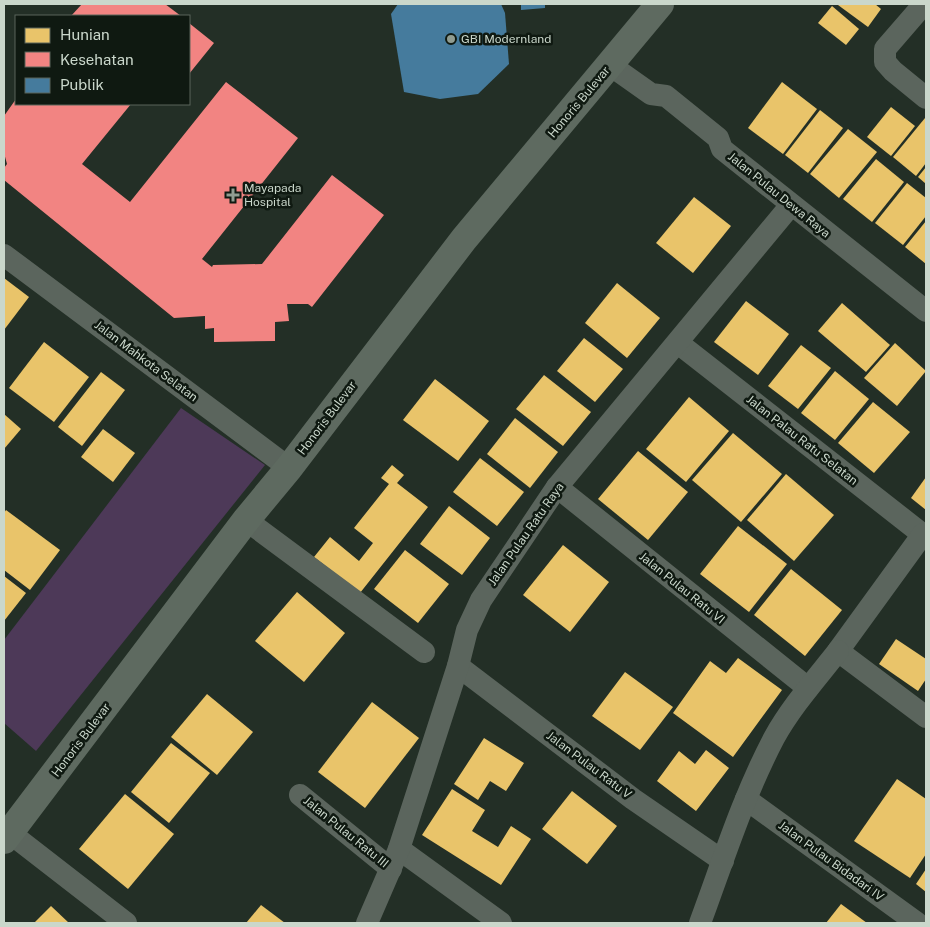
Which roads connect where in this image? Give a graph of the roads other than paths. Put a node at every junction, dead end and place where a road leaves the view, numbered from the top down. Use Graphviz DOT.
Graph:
graph roads {
  1 [pos="660,4"];
  2 [pos="924,4"];
  3 [pos="610,65"];
  4 [pos="926,98"];
  5 [pos="791,205"];
  6 [pos="4,255"];
  7 [pos="926,311"];
  8 [pos="678,343"];
  9 [pos="289,468"];
  10 [pos="557,487"];
  11 [pos="246,520"];
  12 [pos="924,536"];
  13 [pos="838,651"];
  14 [pos="424,652"];
  15 [pos="458,666"];
  16 [pos="808,688"];
  17 [pos="926,717"];
  18 [pos="300,795"];
  19 [pos="746,798"];
  20 [pos="7,837"];
  21 [pos="395,859"];
  22 [pos="723,861"];
  23 [pos="126,923"];
  24 [pos="367,923"];
  25 [pos="501,923"];
  26 [pos="700,923"];
  27 [pos="917,923"];
  1 -- 3 [label="street, Honoris Bulevar"];
  2 -- 4 [label="street"];
  3 -- 5 [label="street, Jalan Pulau Dewa Raya"];
  3 -- 9 [label="street, Honoris Bulevar"];
  5 -- 7 [label="street, Jalan Pulau Dewa Raya"];
  5 -- 8 [label="street, Jalan Pulau Ratu Raya"];
  6 -- 9 [label="street, Jalan Mahkota Selatan"];
  8 -- 10 [label="street, Jalan Pulau Ratu Raya"];
  8 -- 12 [label="street, Jalan Palau Ratu Selatan"];
  9 -- 11 [label="street, Honoris Bulevar"];
  10 -- 15 [label="street, Jalan Pulau Ratu Raya"];
  10 -- 16 [label="street, Jalan Pulau Ratu VI"];
  11 -- 14 [label="street"];
  11 -- 20 [label="street, Honoris Bulevar"];
  12 -- 13 [label="street"];
  13 -- 16 [label="street"];
  13 -- 17 [label="street"];
  15 -- 21 [label="street, Jalan Pulau Ratu Raya"];
  15 -- 22 [label="street, Jalan Pulau Ratu V"];
  16 -- 19 [label="street"];
  18 -- 21 [label="street, Jalan Pulau Ratu III"];
  19 -- 22 [label="street"];
  19 -- 27 [label="street, Jalan Pulau Bidadari IV"];
  20 -- 23 [label="street"];
  21 -- 24 [label="street, Jalan Pulau Ratu Raya"];
  21 -- 25 [label="street, Jalan Pulau Ratu III"];
  22 -- 26 [label="street"];
}
